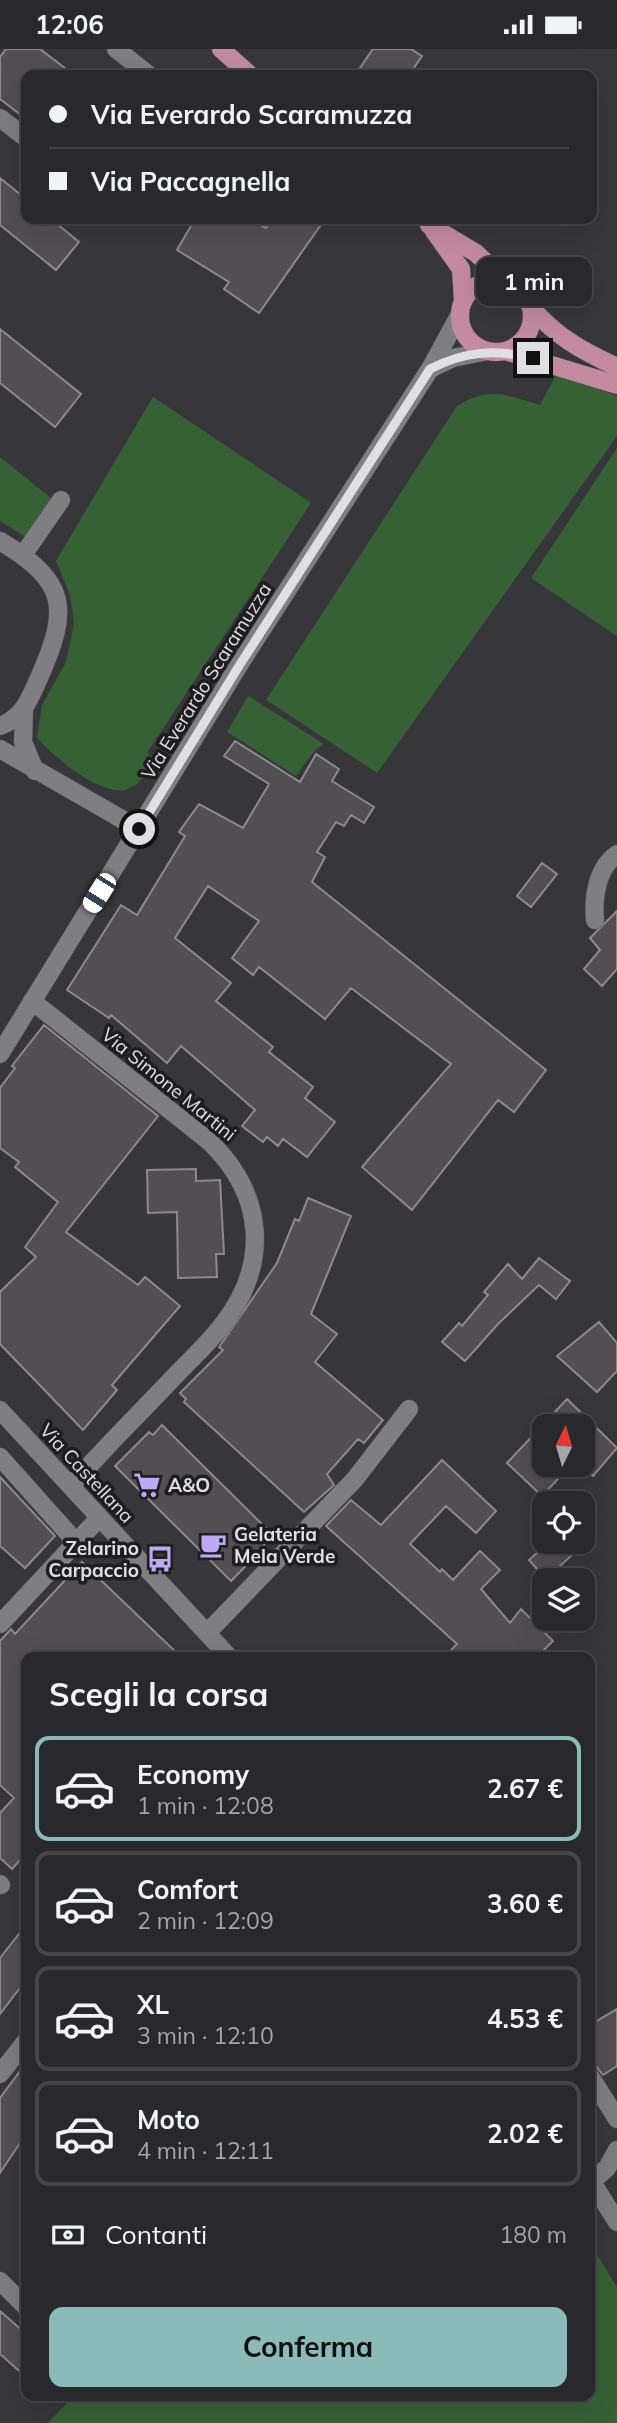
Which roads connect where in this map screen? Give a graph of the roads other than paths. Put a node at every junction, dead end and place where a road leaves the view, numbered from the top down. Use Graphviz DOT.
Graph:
graph roads {
  1 [pos="116,49"];
  2 [pos="221,49"];
  3 [pos="143,70"];
  4 [pos="244,70"];
  5 [pos="0,118"];
  6 [pos="21,134"];
  7 [pos="427,224"];
  8 [pos="428,224"];
  9 [pos="506,282"];
  10 [pos="530,306"];
  11 [pos="461,308"];
  12 [pos="496,351"];
  13 [pos="617,367"];
  14 [pos="430,369"];
  15 [pos="617,385"];
  16 [pos="61,500"];
  17 [pos="0,541"];
  18 [pos="23,555"];
  19 [pos="24,709"];
  20 [pos="0,726"];
  21 [pos="0,749"];
  22 [pos="35,771"];
  23 [pos="139,829"];
  24 [pos="617,854"];
  25 [pos="595,920"];
  26 [pos="32,1001"];
  27 [pos="0,1054"];
  28 [pos="410,1409"];
  29 [pos="0,1410"];
  30 [pos="0,1457"];
  31 [pos="71,1486"];
  32 [pos="99,1518"];
  33 [pos="76,1542"];
  34 [pos="0,1623"];
  35 [pos="207,1633"];
  36 [pos="224,1652"];
  37 [pos="21,2047"];
  38 [pos="0,2074"];
  39 [pos="595,2084"];
  40 [pos="617,2119"];
  41 [pos="617,2150"];
  42 [pos="595,2177"];
  43 [pos="595,2189"];
  44 [pos="617,2222"];
  45 [pos="0,2281"];
  46 [pos="21,2302"];
  1 -- 3 [label="street"];
  2 -- 4 [label="main road"];
  5 -- 6 [label="street"];
  7 -- 11 [label="main road"];
  8 -- 9 [label="main road"];
  9 -- 10 [label="main road"];
  9 -- 11 [label="main road"];
  10 -- 12 [label="main road"];
  10 -- 13 [label="main road"];
  11 -- 12 [label="main road"];
  11 -- 14 [label="street, Via Everardo Scaramuzza"];
  12 -- 14 [label="street"];
  12 -- 15 [label="main road"];
  14 -- 23 [label="street, Via Everardo Scaramuzza"];
  16 -- 18 [label="street"];
  17 -- 18 [label="street"];
  18 -- 19 [label="street"];
  19 -- 20 [label="street"];
  19 -- 22 [label="street"];
  21 -- 22 [label="street"];
  22 -- 23 [label="street"];
  23 -- 26 [label="street, Via Everardo Scaramuzza"];
  24 -- 25 [label="street"];
  26 -- 27 [label="street, Via Everardo Scaramuzza"];
  26 -- 31 [label="street, Via Simone Martini"];
  28 -- 35 [label="street"];
  29 -- 31 [label="street, Via Castellana"];
  30 -- 33 [label="street"];
  31 -- 32 [label="street, Via Castellana"];
  32 -- 33 [label="street"];
  32 -- 35 [label="street, Via Castellana"];
  33 -- 34 [label="street"];
  35 -- 36 [label="street, Via Castellana"];
  37 -- 38 [label="street"];
  39 -- 40 [label="street"];
  41 -- 42 [label="street"];
  43 -- 44 [label="street"];
  45 -- 46 [label="street"];
}
